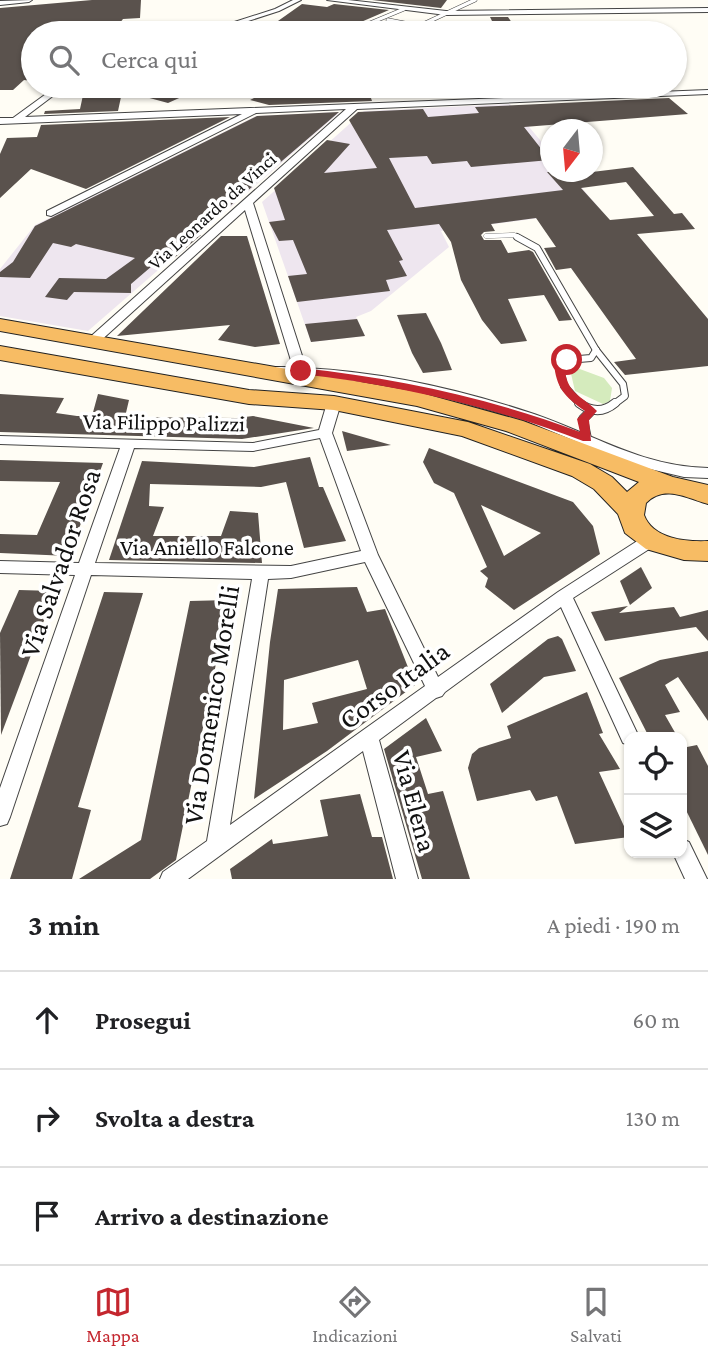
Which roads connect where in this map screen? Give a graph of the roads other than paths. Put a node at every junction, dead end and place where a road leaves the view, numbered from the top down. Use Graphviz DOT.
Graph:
graph roads {
  1 [pos="29,0"];
  2 [pos="298,0"];
  3 [pos="330,0"];
  4 [pos="475,0"];
  5 [pos="579,0"];
  6 [pos="652,0"];
  7 [pos="0,3"];
  8 [pos="404,9"];
  9 [pos="708,10"];
  10 [pos="646,11"];
  11 [pos="571,12"];
  12 [pos="446,13"];
  13 [pos="388,20"];
  14 [pos="242,21"];
  15 [pos="375,21"];
  16 [pos="393,21"];
  17 [pos="429,21"];
  18 [pos="708,92"];
  19 [pos="687,93"];
  20 [pos="46,98"];
  21 [pos="566,98"];
  22 [pos="354,107"];
  23 [pos="256,110"];
  24 [pos="0,121"];
  25 [pos="15,121"];
  26 [pos="248,203"];
  27 [pos="51,213"];
  28 [pos="486,236"];
  29 [pos="2,336"];
  30 [pos="93,341"];
  31 [pos="596,350"];
  32 [pos="257,370"];
  33 [pos="301,371"];
  34 [pos="334,403"];
  35 [pos="591,411"];
  36 [pos="325,433"];
  37 [pos="587,439"];
  38 [pos="0,440"];
  39 [pos="128,444"];
  40 [pos="708,473"];
  41 [pos="670,485"];
  42 [pos="708,495"];
  43 [pos="631,512"];
  44 [pos="652,540"];
  45 [pos="704,554"];
  46 [pos="370,555"];
  47 [pos="0,567"];
  48 [pos="87,569"];
  49 [pos="261,573"];
  50 [pos="564,596"];
  51 [pos="436,691"];
  52 [pos="628,732"];
  53 [pos="369,738"];
  54 [pos="0,817"];
  55 [pos="216,847"];
  56 [pos="686,858"];
  57 [pos="171,879"];
  58 [pos="407,879"];
  59 [pos="695,879"];
  1 -- 7 [label="street"];
  2 -- 14 [label="street"];
  3 -- 8 [label="street"];
  4 -- 12 [label="lane"];
  5 -- 11 [label="street"];
  6 -- 10 [label="street"];
  8 -- 12 [label="street"];
  8 -- 15 [label="lane"];
  9 -- 10 [label="street"];
  10 -- 11 [label="street"];
  11 -- 12 [label="street"];
  12 -- 17 [label="lane"];
  13 -- 16 [label="lane"];
  18 -- 19 [label="street"];
  20 -- 25 [label="street"];
  21 -- 22 [label="street"];
  22 -- 23 [label="street"];
  22 -- 26 [label="street, Via Leonardo da Vinci"];
  23 -- 25 [label="street"];
  23 -- 27 [label="street"];
  24 -- 25 [label="street"];
  26 -- 30 [label="street, Via Leonardo da Vinci"];
  26 -- 33 [label="street"];
  28 -- 31 [label="lane"];
  29 -- 30 [label="highway"];
  29 -- 34 [label="highway"];
  30 -- 32 [label="highway"];
  31 -- 35 [label="lane"];
  31 -- 35 [label="lane"];
  32 -- 33 [label="street"];
  32 -- 41 [label="highway"];
  33 -- 37 [label="street"];
  34 -- 36 [label="street"];
  34 -- 43 [label="highway"];
  35 -- 37 [label="lane"];
  36 -- 39 [label="street, Via Filippo Palizzi"];
  36 -- 46 [label="street"];
  37 -- 40 [label="street"];
  38 -- 39 [label="street, Via Filippo Palizzi"];
  39 -- 48 [label="street, Via Salvador Rosa"];
  41 -- 42 [label="highway"];
  41 -- 43 [label="highway"];
  43 -- 44 [label="highway"];
  44 -- 45 [label="highway"];
  44 -- 50 [label="street, Corso Italia"];
  46 -- 49 [label="street, Via Aniello Falcone"];
  46 -- 51 [label="street"];
  47 -- 48 [label="street, Via Aniello Falcone"];
  48 -- 49 [label="street, Via Aniello Falcone"];
  48 -- 54 [label="street, Via Salvador Rosa"];
  49 -- 55 [label="street, Via Domenico Morelli"];
  50 -- 51 [label="street, Corso Italia"];
  50 -- 52 [label="street"];
  51 -- 53 [label="street, Corso Italia"];
  53 -- 55 [label="street, Corso Italia"];
  53 -- 58 [label="street, Via Elena"];
  55 -- 57 [label="street, Corso Italia"];
  56 -- 59 [label="street"];
}
